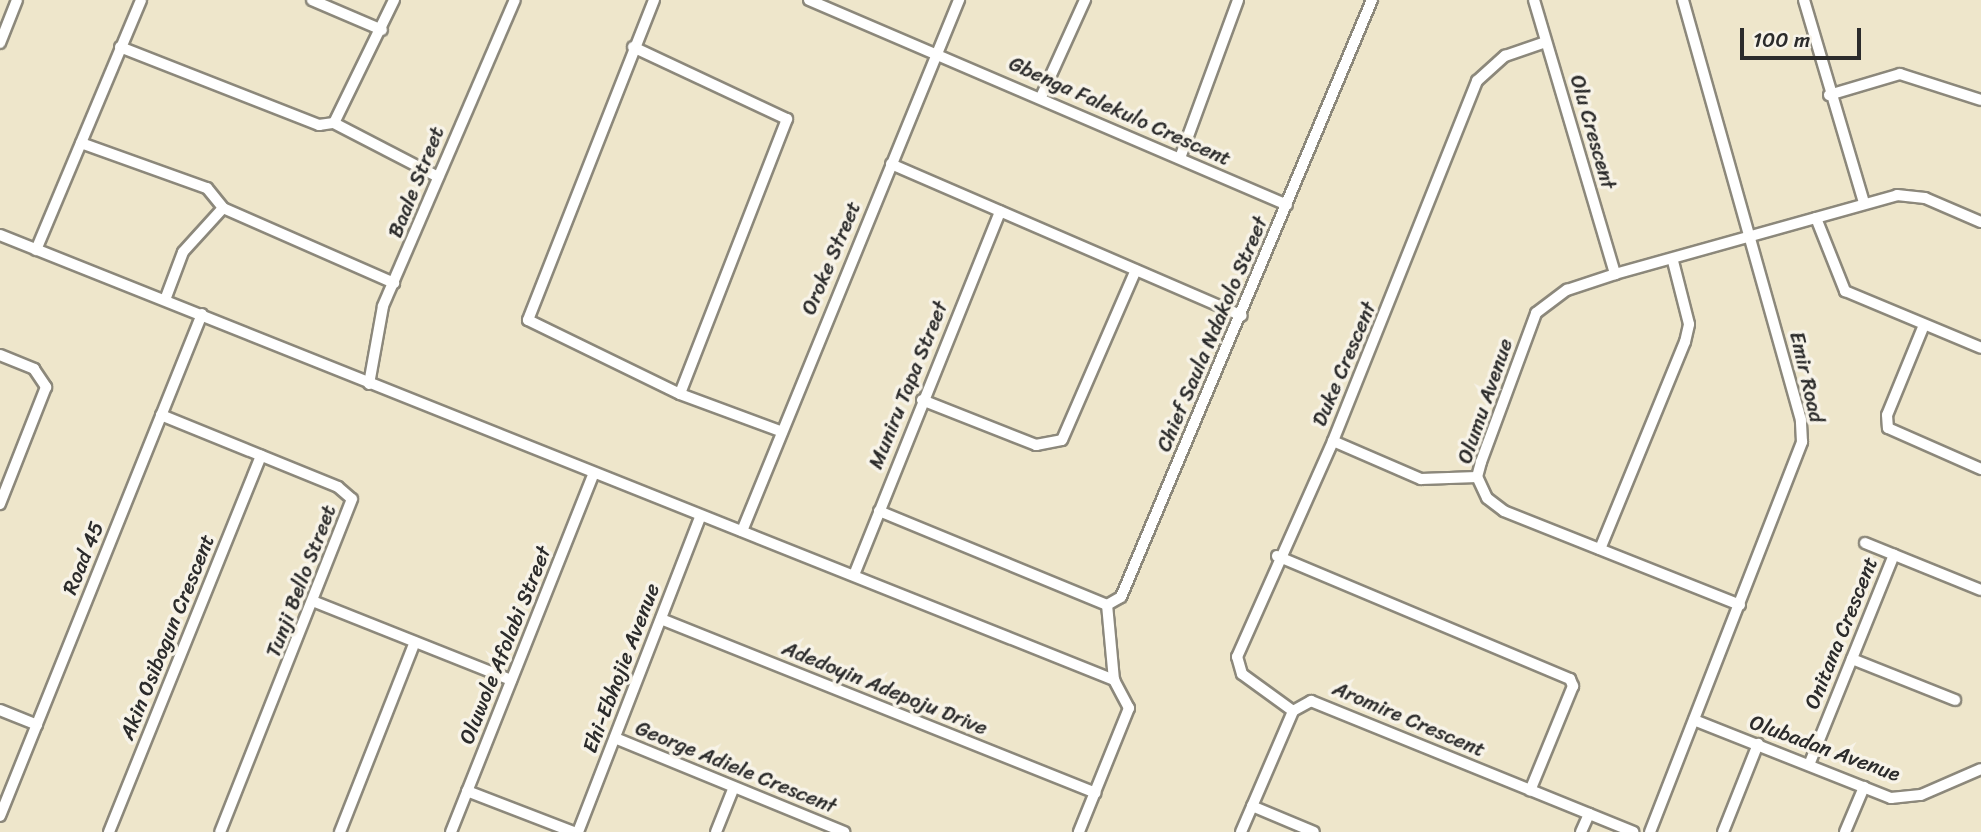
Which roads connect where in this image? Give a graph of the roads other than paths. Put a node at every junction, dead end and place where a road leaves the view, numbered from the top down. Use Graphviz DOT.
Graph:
graph roads {
  1 [pos="17,0"];
  2 [pos="141,0"];
  3 [pos="312,0"];
  4 [pos="394,0"];
  5 [pos="515,0"];
  6 [pos="653,0"];
  7 [pos="808,0"];
  8 [pos="959,0"];
  9 [pos="1085,0"];
  10 [pos="1238,0"];
  11 [pos="1372,0"];
  12 [pos="1534,0"];
  13 [pos="1683,0"];
  14 [pos="1804,0"];
  15 [pos="825,3"];
  16 [pos="382,30"];
  17 [pos="1546,42"];
  18 [pos="0,43"];
  19 [pos="120,47"];
  20 [pos="633,47"];
  21 [pos="938,52"];
  22 [pos="1829,95"];
  23 [pos="1041,97"];
  24 [pos="1981,100"];
  25 [pos="334,123"];
  26 [pos="81,143"];
  27 [pos="1180,158"];
  28 [pos="891,164"];
  29 [pos="438,177"];
  30 [pos="1864,202"];
  31 [pos="1287,205"];
  32 [pos="223,208"];
  33 [pos="1000,211"];
  34 [pos="1816,218"];
  35 [pos="1981,222"];
  36 [pos="0,235"];
  37 [pos="1750,237"];
  38 [pos="36,250"];
  39 [pos="1673,261"];
  40 [pos="1136,270"];
  41 [pos="1615,274"];
  42 [pos="394,283"];
  43 [pos="164,300"];
  44 [pos="202,314"];
  45 [pos="1242,316"];
  46 [pos="1924,325"];
  47 [pos="1981,348"];
  48 [pos="0,355"];
  49 [pos="369,384"];
  50 [pos="680,394"];
  51 [pos="922,400"];
  52 [pos="161,415"];
  53 [pos="780,431"];
  54 [pos="1333,441"];
  55 [pos="261,456"];
  56 [pos="1981,469"];
  57 [pos="594,473"];
  58 [pos="1478,477"];
  59 [pos="0,504"];
  60 [pos="879,511"];
  61 [pos="700,517"];
  62 [pos="742,531"];
  63 [pos="1865,543"];
  64 [pos="1600,549"];
  65 [pos="1894,555"];
  66 [pos="1277,556"];
  67 [pos="854,575"];
  68 [pos="1981,590"];
  69 [pos="315,602"];
  70 [pos="1107,605"];
  71 [pos="1740,605"];
  72 [pos="661,619"];
  73 [pos="415,642"];
  74 [pos="1852,659"];
  75 [pos="511,680"];
  76 [pos="1114,680"];
  77 [pos="1955,700"];
  78 [pos="0,710"];
  79 [pos="1293,711"];
  80 [pos="1694,720"];
  81 [pos="37,725"];
  82 [pos="615,738"];
  83 [pos="1758,744"];
  84 [pos="1809,765"];
  85 [pos="1981,769"];
  86 [pos="734,787"];
  87 [pos="1864,788"];
  88 [pos="467,791"];
  89 [pos="1530,791"];
  90 [pos="1095,793"];
  91 [pos="1252,806"];
  92 [pos="1588,814"];
  93 [pos="0,816"];
  94 [pos="108,832"];
  95 [pos="220,832"];
  96 [pos="340,832"];
  97 [pos="451,832"];
  98 [pos="573,832"];
  99 [pos="578,832"];
  100 [pos="716,832"];
  101 [pos="844,832"];
  102 [pos="1079,832"];
  103 [pos="1241,832"];
  104 [pos="1314,832"];
  105 [pos="1581,832"];
  106 [pos="1633,832"];
  107 [pos="1650,832"];
  108 [pos="1723,832"];
  109 [pos="1845,832"];
  1 -- 18 [label="street"];
  2 -- 19 [label="street"];
  3 -- 16 [label="street"];
  4 -- 16 [label="street"];
  5 -- 29 [label="street, Baale Street"];
  6 -- 20 [label="street"];
  7 -- 15 [label="street, Gbenga Falekulo Crescent"];
  8 -- 21 [label="street, Oroke Street"];
  9 -- 23 [label="street"];
  10 -- 27 [label="street"];
  11 -- 31 [label="street, Chief Saula Ndakolo Street"];
  12 -- 17 [label="street, Olu Crescent"];
  13 -- 37 [label="street, Emir Road"];
  14 -- 22 [label="street"];
  15 -- 21 [label="street, Gbenga Falekulo Crescent"];
  16 -- 25 [label="street"];
  17 -- 41 [label="street, Olu Crescent"];
  17 -- 54 [label="street, Duke Crescent"];
  19 -- 25 [label="street"];
  19 -- 26 [label="street"];
  20 -- 50 [label="street"];
  20 -- 50 [label="street"];
  21 -- 23 [label="street, Gbenga Falekulo Crescent"];
  21 -- 28 [label="street, Oroke Street"];
  22 -- 24 [label="street"];
  22 -- 30 [label="street"];
  23 -- 27 [label="street, Gbenga Falekulo Crescent"];
  25 -- 29 [label="street"];
  26 -- 32 [label="street"];
  26 -- 38 [label="street"];
  27 -- 31 [label="street, Gbenga Falekulo Crescent"];
  28 -- 33 [label="street"];
  28 -- 53 [label="street, Oroke Street"];
  29 -- 42 [label="street, Baale Street"];
  30 -- 34 [label="street"];
  30 -- 35 [label="street"];
  31 -- 45 [label="street, Chief Saula Ndakolo Street"];
  32 -- 42 [label="street"];
  32 -- 43 [label="street"];
  33 -- 40 [label="street"];
  33 -- 51 [label="street, Muniru Tapa Street"];
  34 -- 37 [label="street"];
  34 -- 46 [label="street"];
  36 -- 38 [label="street"];
  37 -- 39 [label="street, Olumu Avenue"];
  37 -- 71 [label="street, Emir Road"];
  38 -- 43 [label="street"];
  39 -- 41 [label="street, Olumu Avenue"];
  39 -- 64 [label="street"];
  40 -- 45 [label="street"];
  40 -- 51 [label="street"];
  41 -- 58 [label="street, Olumu Avenue"];
  42 -- 49 [label="street, Baale Street"];
  43 -- 44 [label="street"];
  44 -- 49 [label="street"];
  44 -- 52 [label="street, Road 45"];
  45 -- 70 [label="street, Chief Saula Ndakolo Street"];
  46 -- 47 [label="street"];
  46 -- 56 [label="street"];
  48 -- 59 [label="street"];
  49 -- 57 [label="street"];
  50 -- 53 [label="street"];
  51 -- 60 [label="street, Muniru Tapa Street"];
  52 -- 55 [label="street, Tunji Bello Street"];
  52 -- 81 [label="street, Road 45"];
  53 -- 62 [label="street, Oroke Street"];
  54 -- 58 [label="street"];
  54 -- 66 [label="street, Duke Crescent"];
  55 -- 69 [label="street, Tunji Bello Street"];
  55 -- 94 [label="street, Akin Osibogun Crescent"];
  57 -- 61 [label="street"];
  57 -- 75 [label="street, Oluwole Afolabi Street"];
  58 -- 64 [label="street, Olumu Avenue"];
  60 -- 67 [label="street, Muniru Tapa Street"];
  60 -- 70 [label="street"];
  61 -- 62 [label="street"];
  61 -- 72 [label="street, Ehi-Ebhojie Avenue"];
  62 -- 67 [label="street"];
  63 -- 65 [label="street, Onitana Crescent"];
  64 -- 71 [label="street, Olumu Avenue"];
  65 -- 68 [label="street, Onitana Crescent"];
  65 -- 74 [label="street, Onitana Crescent"];
  66 -- 79 [label="street, Duke Crescent"];
  66 -- 89 [label="street"];
  67 -- 76 [label="street"];
  69 -- 73 [label="street"];
  69 -- 95 [label="street, Tunji Bello Street"];
  70 -- 76 [label="street"];
  71 -- 80 [label="street, Emir Road"];
  72 -- 82 [label="street, Ehi-Ebhojie Avenue"];
  72 -- 90 [label="street, Adedoyin Adepoju Drive"];
  73 -- 75 [label="street"];
  73 -- 96 [label="street"];
  74 -- 77 [label="street"];
  74 -- 84 [label="street, Onitana Crescent"];
  75 -- 88 [label="street, Oluwole Afolabi Street"];
  76 -- 90 [label="street"];
  78 -- 81 [label="street"];
  79 -- 89 [label="street, Aromire Crescent"];
  79 -- 91 [label="street"];
  80 -- 83 [label="street, Olubadan Avenue"];
  80 -- 107 [label="street, Emir Road"];
  81 -- 93 [label="street, Road 45"];
  82 -- 86 [label="street, George Adiele Crescent"];
  82 -- 99 [label="street, Ehi-Ebhojie Avenue"];
  83 -- 84 [label="street, Olubadan Avenue"];
  83 -- 108 [label="street"];
  84 -- 87 [label="street, Olubadan Avenue"];
  85 -- 87 [label="street, Olubadan Avenue"];
  86 -- 100 [label="street"];
  86 -- 101 [label="street, George Adiele Crescent"];
  87 -- 109 [label="street"];
  88 -- 97 [label="street, Oluwole Afolabi Street"];
  88 -- 98 [label="street"];
  89 -- 92 [label="street, Aromire Crescent"];
  90 -- 102 [label="street"];
  91 -- 103 [label="street"];
  91 -- 104 [label="street"];
  92 -- 105 [label="street"];
  92 -- 106 [label="street, Aromire Crescent"];
}
